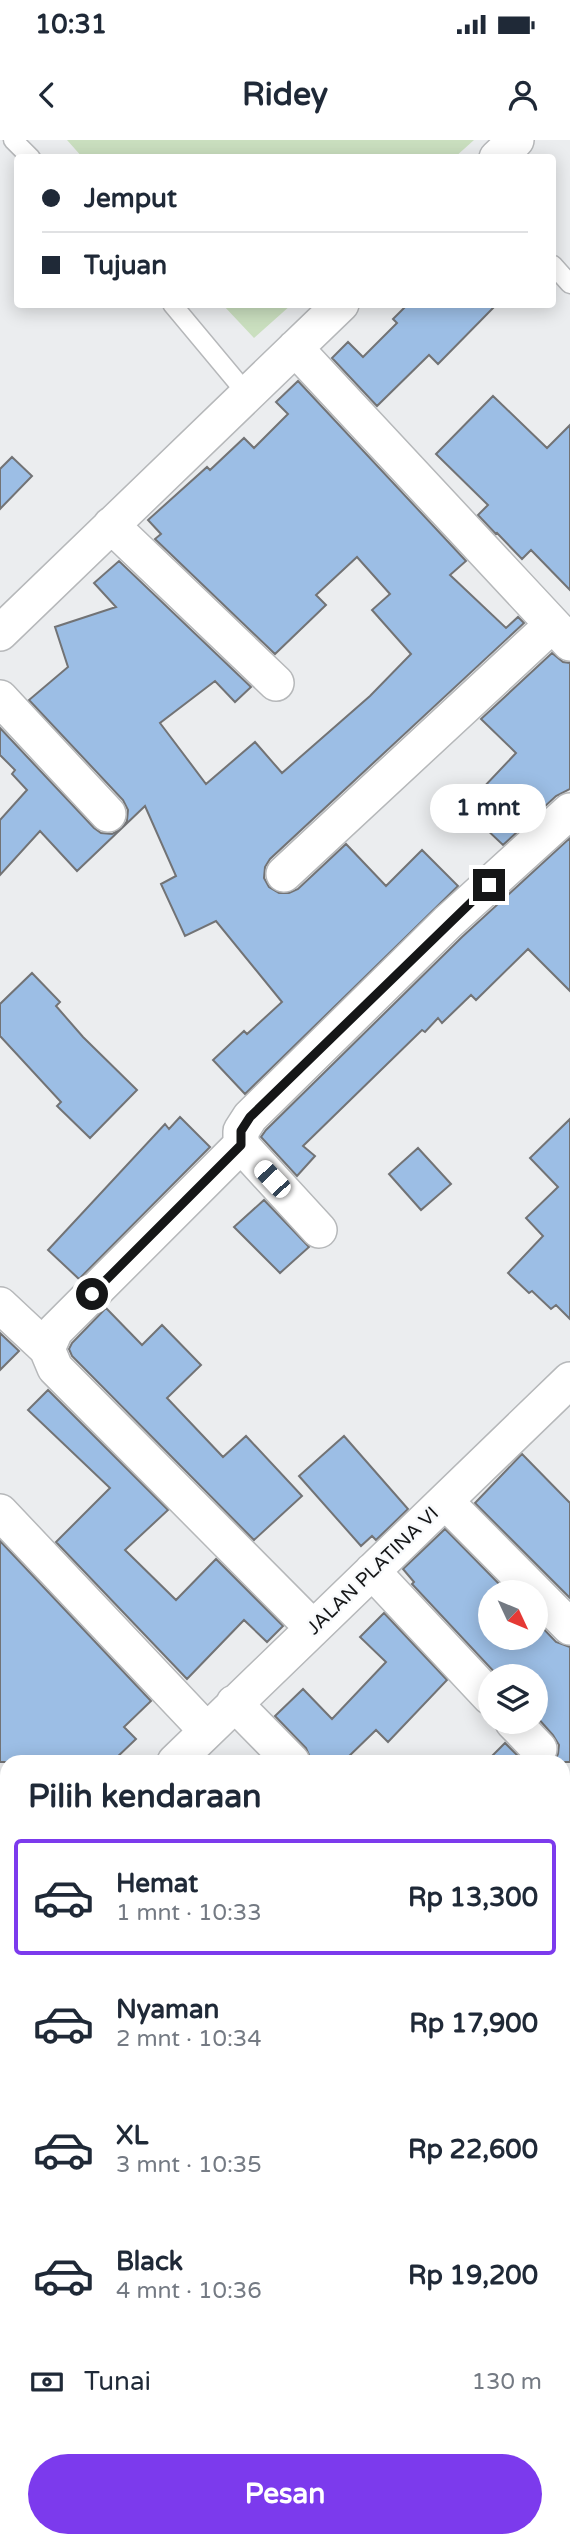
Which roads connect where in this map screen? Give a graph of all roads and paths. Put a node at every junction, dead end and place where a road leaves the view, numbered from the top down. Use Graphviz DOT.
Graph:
graph roads {
  1 [pos="13,140"];
  2 [pos="516,140"];
  3 [pos="27,154"];
  4 [pos="501,154"];
  5 [pos="556,268"];
  6 [pos="570,284"];
  7 [pos="175,308"];
  8 [pos="337,308"];
  9 [pos="295,348"];
  10 [pos="247,394"];
  11 [pos="111,525"];
  12 [pos="0,633"];
  13 [pos="561,634"];
  14 [pos="276,683"];
  15 [pos="0,698"];
  16 [pos="570,811"];
  17 [pos="108,814"];
  18 [pos="284,874"];
  19 [pos="241,1145"];
  20 [pos="318,1230"];
  21 [pos="0,1304"];
  22 [pos="47,1349"];
  23 [pos="570,1380"];
  24 [pos="445,1501"];
  25 [pos="0,1512"];
  26 [pos="372,1571"];
  27 [pos="313,1628"];
  28 [pos="570,1628"];
  29 [pos="478,1684"];
  30 [pos="234,1703"];
  31 [pos="207,1731"];
  32 [pos="525,1734"];
  33 [pos="539,1749"];
  34 [pos="182,1755"];
  35 [pos="285,1755"];
  1 -- 3 [label="lane"];
  2 -- 4 [label="street"];
  5 -- 6 [label="lane"];
  7 -- 10 [label="lane"];
  8 -- 9 [label="street"];
  9 -- 10 [label="street"];
  9 -- 13 [label="street"];
  10 -- 11 [label="street"];
  11 -- 12 [label="street"];
  11 -- 14 [label="street"];
  13 -- 18 [label="street"];
  15 -- 17 [label="street"];
  16 -- 19 [label="street"];
  19 -- 20 [label="street"];
  19 -- 22 [label="street"];
  21 -- 22 [label="street"];
  22 -- 27 [label="street"];
  23 -- 24 [label="street, JALAN PLATINA VI"];
  24 -- 26 [label="street, JALAN PLATINA VI"];
  24 -- 28 [label="street"];
  25 -- 31 [label="street"];
  26 -- 27 [label="street, JALAN PLATINA VI"];
  26 -- 29 [label="street"];
  27 -- 30 [label="street, JALAN PLATINA VI"];
  30 -- 31 [label="street, JALAN PLATINA VI"];
  30 -- 35 [label="street"];
  31 -- 34 [label="street, JALAN PLATINA VI"];
  32 -- 33 [label="street"];
}
